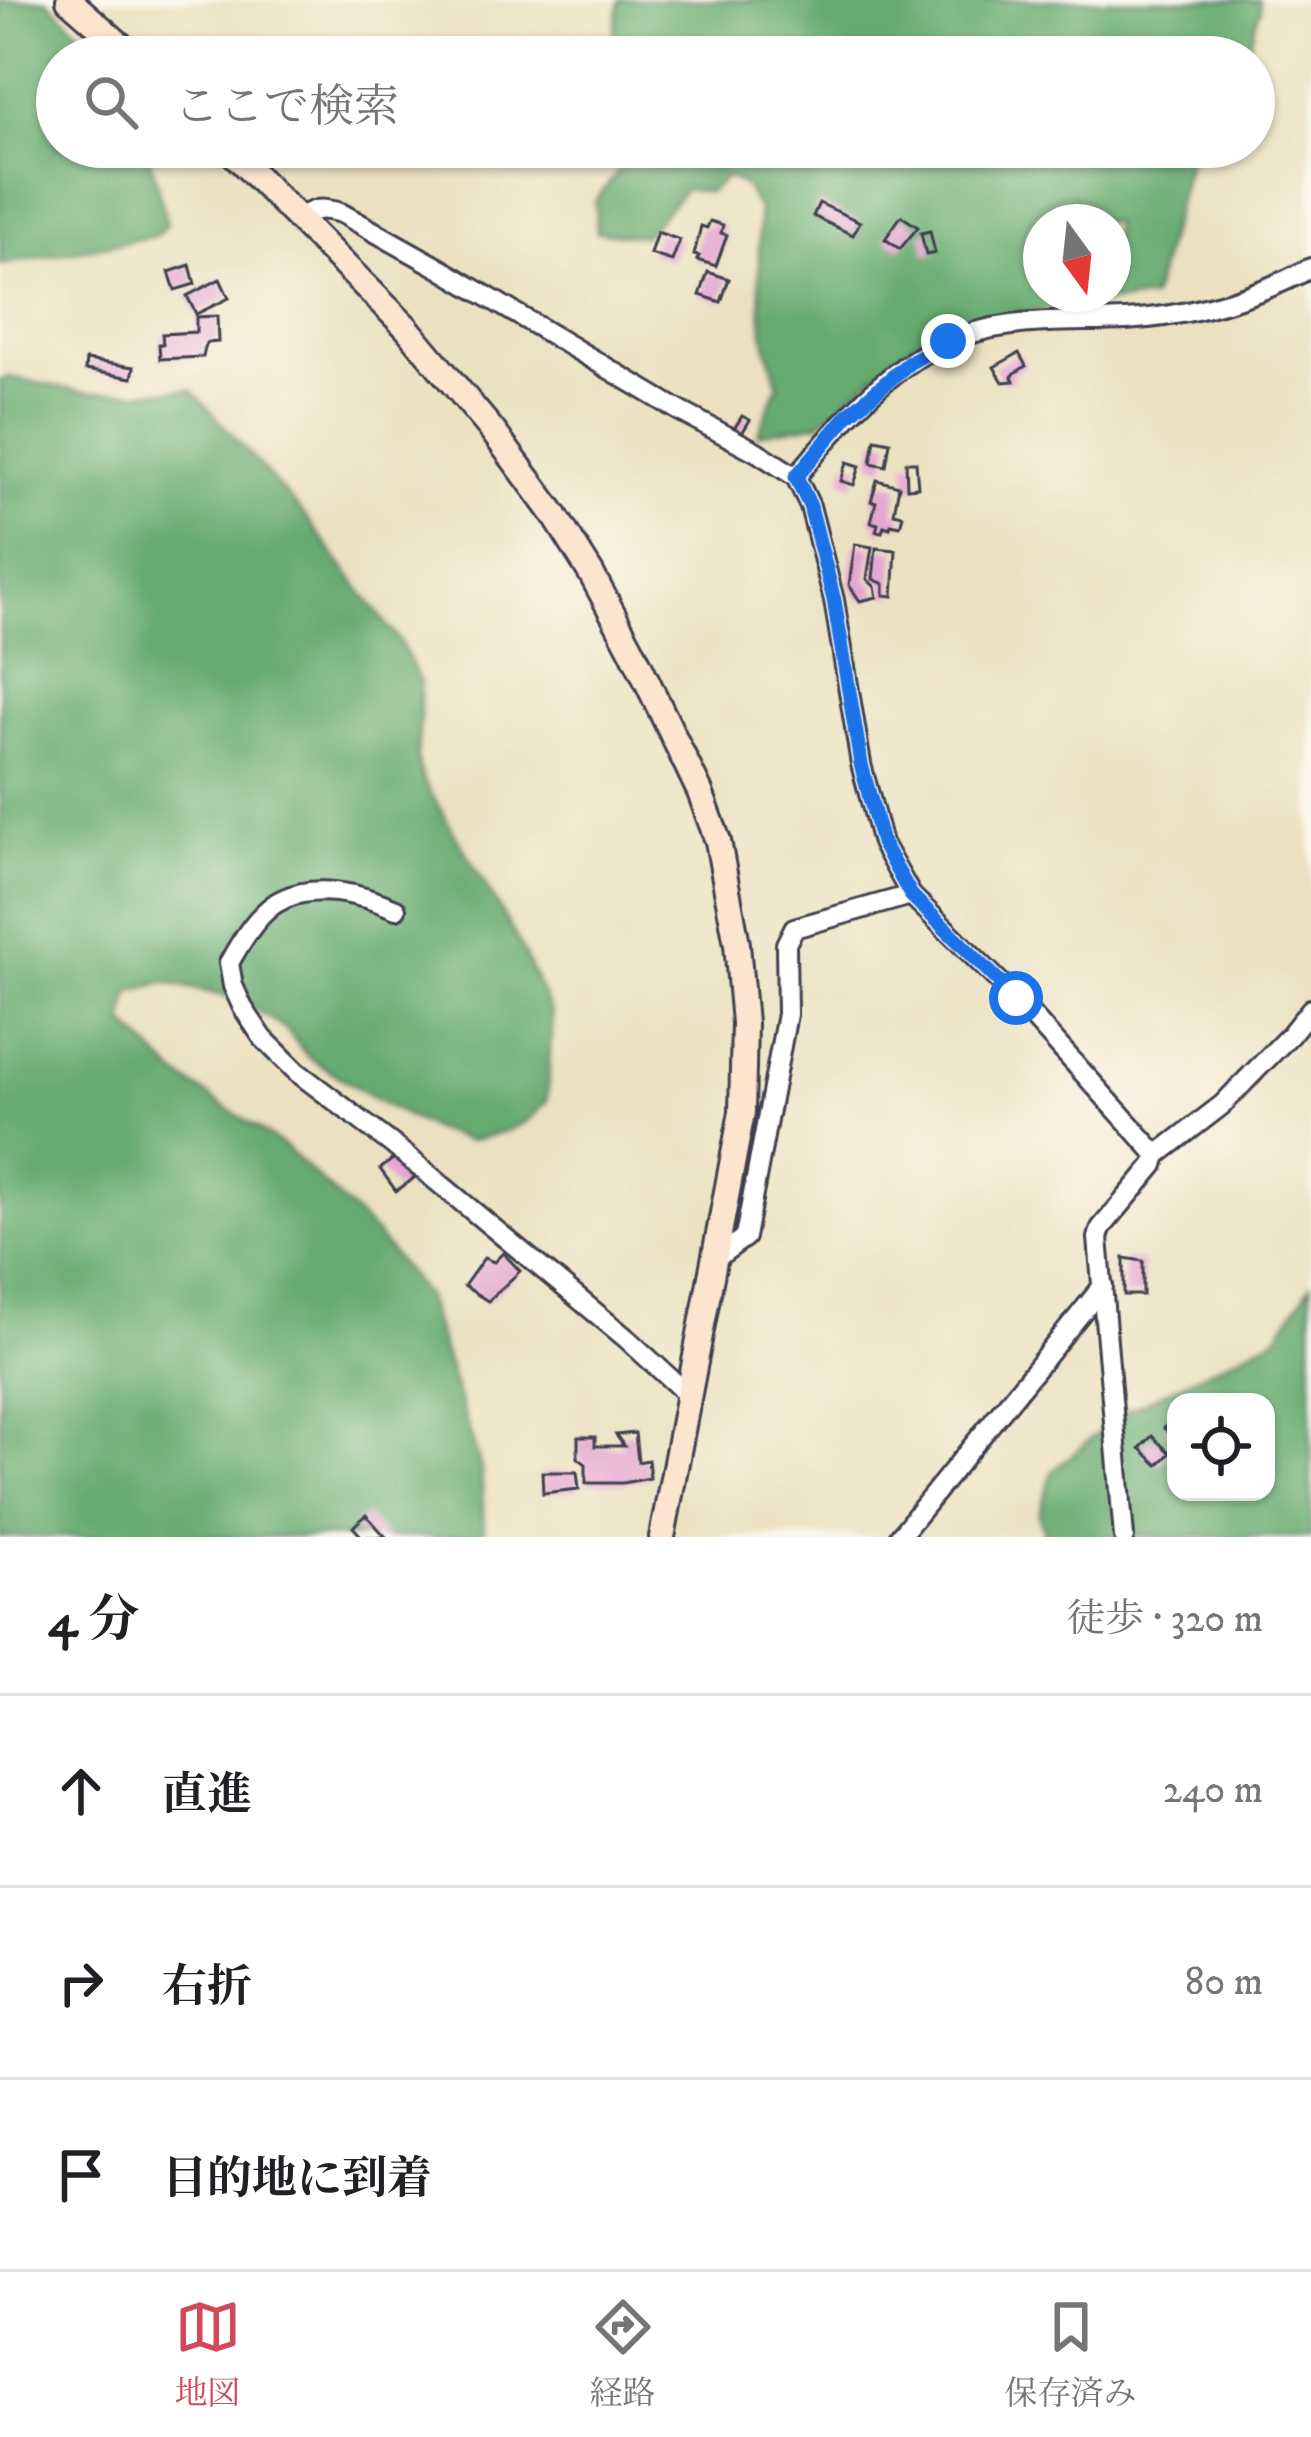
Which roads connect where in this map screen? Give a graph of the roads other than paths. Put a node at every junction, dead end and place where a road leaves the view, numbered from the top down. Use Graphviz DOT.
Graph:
graph roads {
  1 [pos="69,0"];
  2 [pos="110,36"];
  3 [pos="247,168"];
  4 [pos="298,220"];
  5 [pos="1311,268"];
  6 [pos="796,477"];
  7 [pos="911,895"];
  8 [pos="396,908"];
  9 [pos="1311,1009"];
  10 [pos="1156,1155"];
  11 [pos="716,1258"];
  12 [pos="1103,1286"];
  13 [pos="687,1394"];
  14 [pos="662,1537"];
  15 [pos="899,1537"];
  16 [pos="1124,1537"];
  1 -- 2 [label="street"];
  3 -- 4 [label="street"];
  4 -- 6 [label="street"];
  4 -- 11 [label="street"];
  5 -- 6 [label="street"];
  6 -- 7 [label="street"];
  7 -- 10 [label="street"];
  7 -- 11 [label="street"];
  8 -- 13 [label="street"];
  9 -- 10 [label="street"];
  10 -- 12 [label="street"];
  11 -- 13 [label="street"];
  12 -- 15 [label="street"];
  12 -- 16 [label="street"];
  13 -- 14 [label="street"];
}
